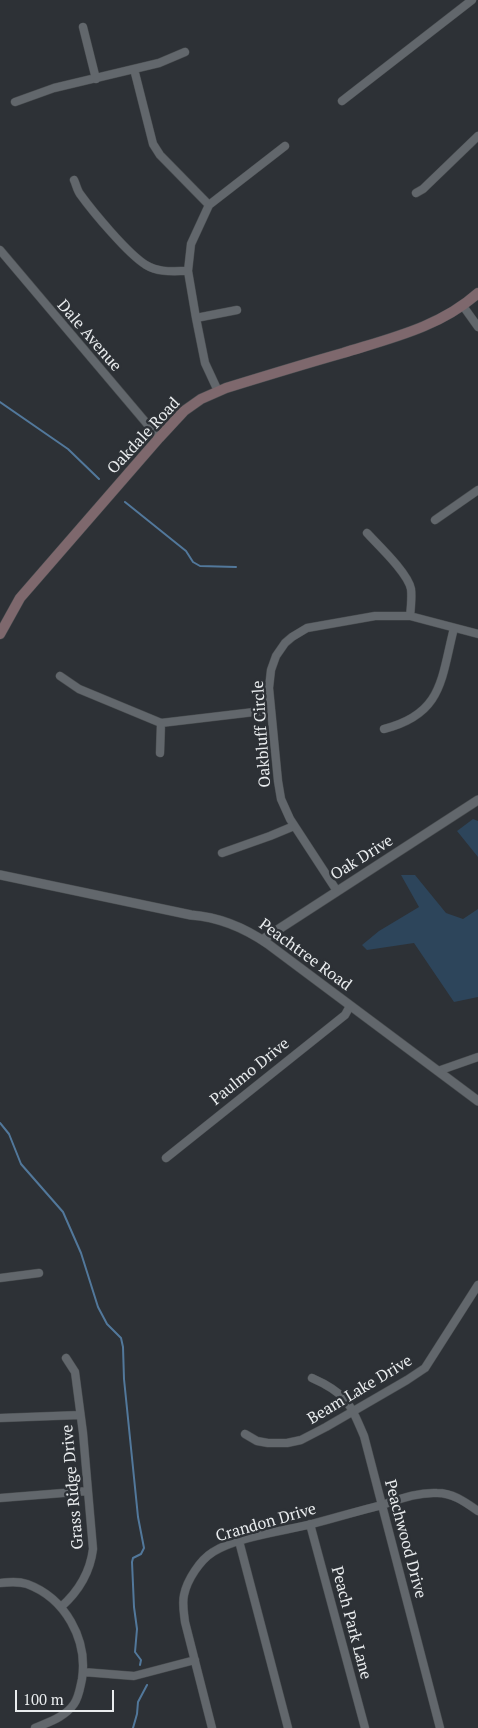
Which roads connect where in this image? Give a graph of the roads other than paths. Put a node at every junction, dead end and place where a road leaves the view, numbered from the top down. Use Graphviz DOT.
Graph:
graph roads {
  1 [pos="472,0"];
  2 [pos="83,27"];
  3 [pos="185,52"];
  4 [pos="134,69"];
  5 [pos="96,79"];
  6 [pos="342,101"];
  7 [pos="16,102"];
  8 [pos="478,136"];
  9 [pos="285,146"];
  10 [pos="74,180"];
  11 [pos="416,193"];
  12 [pos="209,205"];
  13 [pos="0,250"];
  14 [pos="188,271"];
  15 [pos="478,293"];
  16 [pos="463,306"];
  17 [pos="237,310"];
  18 [pos="196,318"];
  19 [pos="478,327"];
  20 [pos="218,391"];
  21 [pos="159,438"];
  22 [pos="478,490"];
  23 [pos="434,520"];
  24 [pos="367,533"];
  25 [pos="410,616"];
  26 [pos="454,628"];
  27 [pos="0,634"];
  28 [pos="478,634"];
  29 [pos="60,676"];
  30 [pos="271,710"];
  31 [pos="161,723"];
  32 [pos="384,729"];
  33 [pos="160,753"];
  34 [pos="478,800"];
  35 [pos="294,826"];
  36 [pos="222,853"];
  37 [pos="0,876"];
  38 [pos="337,891"];
  39 [pos="262,940"];
  40 [pos="350,1006"];
  41 [pos="478,1057"];
  42 [pos="438,1071"];
  43 [pos="478,1101"];
  44 [pos="166,1158"];
  45 [pos="39,1273"];
  46 [pos="0,1278"];
  47 [pos="478,1285"];
  48 [pos="66,1358"];
  49 [pos="312,1378"];
  50 [pos="353,1411"];
  51 [pos="80,1416"];
  52 [pos="0,1418"];
  53 [pos="245,1434"];
  54 [pos="88,1491"];
  55 [pos="0,1498"];
  56 [pos="381,1505"];
  57 [pos="478,1511"];
  58 [pos="310,1524"];
  59 [pos="239,1541"];
  60 [pos="0,1583"];
  61 [pos="61,1607"];
  62 [pos="195,1660"];
  63 [pos="83,1672"];
  64 [pos="35,1728"];
  65 [pos="212,1728"];
  66 [pos="288,1728"];
  67 [pos="365,1728"];
  68 [pos="440,1728"];
  1 -- 6 [label="street"];
  2 -- 5 [label="street"];
  3 -- 4 [label="street"];
  4 -- 5 [label="street"];
  4 -- 12 [label="street"];
  5 -- 7 [label="street"];
  8 -- 11 [label="street"];
  9 -- 12 [label="street"];
  10 -- 14 [label="street"];
  12 -- 14 [label="street"];
  13 -- 21 [label="street, Dale Avenue"];
  14 -- 18 [label="street"];
  15 -- 16 [label="main road, Oakdale Road"];
  16 -- 19 [label="street"];
  16 -- 20 [label="main road, Oakdale Road"];
  17 -- 18 [label="street"];
  18 -- 20 [label="street"];
  20 -- 21 [label="main road, Oakdale Road"];
  21 -- 27 [label="main road, Oakdale Road"];
  22 -- 23 [label="street"];
  24 -- 25 [label="street"];
  25 -- 26 [label="street, Oakbluff Circle"];
  25 -- 30 [label="street, Oakbluff Circle"];
  26 -- 28 [label="street, Oakbluff Circle"];
  26 -- 32 [label="street"];
  29 -- 31 [label="street"];
  30 -- 31 [label="street"];
  30 -- 35 [label="street, Oakbluff Circle"];
  31 -- 33 [label="street"];
  34 -- 38 [label="street, Oak Drive"];
  35 -- 36 [label="street"];
  35 -- 38 [label="street, Oakbluff Circle"];
  37 -- 39 [label="street, Peachtree Road"];
  38 -- 39 [label="street, Oak Drive"];
  39 -- 40 [label="street, Peachtree Road"];
  40 -- 42 [label="street, Peachtree Road"];
  40 -- 44 [label="street, Paulmo Drive"];
  41 -- 42 [label="street"];
  42 -- 43 [label="street, Peachtree Road"];
  45 -- 46 [label="street"];
  47 -- 50 [label="street, Beam Lake Drive"];
  48 -- 51 [label="street, Grass Ridge Drive"];
  49 -- 50 [label="street, Peachwood Drive"];
  50 -- 53 [label="street, Beam Lake Drive"];
  50 -- 56 [label="street, Peachwood Drive"];
  51 -- 52 [label="street"];
  51 -- 54 [label="street, Grass Ridge Drive"];
  54 -- 55 [label="street"];
  54 -- 61 [label="street, Grass Ridge Drive"];
  56 -- 57 [label="street, Crandon Drive"];
  56 -- 58 [label="street, Crandon Drive"];
  56 -- 68 [label="street, Peachwood Drive"];
  58 -- 59 [label="street, Crandon Drive"];
  58 -- 67 [label="street, Peach Park Lane"];
  59 -- 62 [label="street, Crandon Drive"];
  59 -- 66 [label="street"];
  60 -- 61 [label="street"];
  61 -- 63 [label="street"];
  62 -- 63 [label="street"];
  62 -- 65 [label="street, Crandon Drive"];
  63 -- 64 [label="street"];
}
